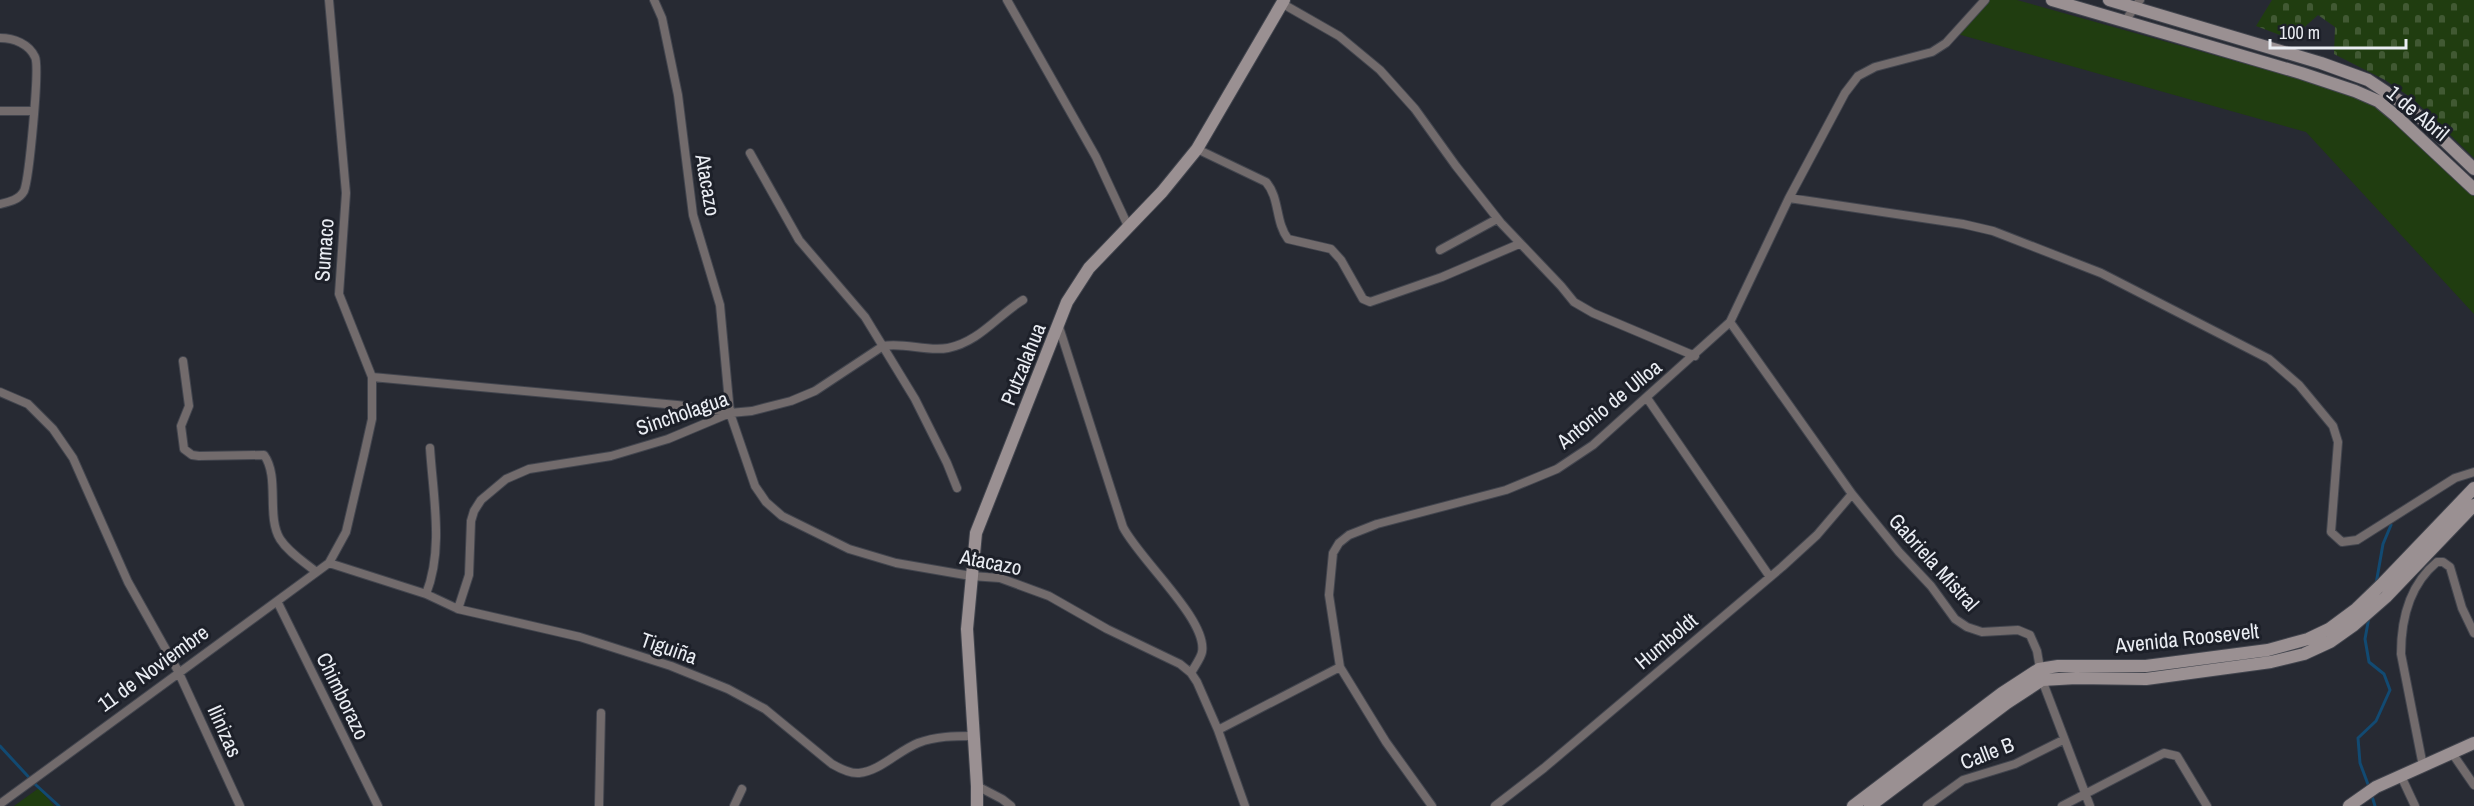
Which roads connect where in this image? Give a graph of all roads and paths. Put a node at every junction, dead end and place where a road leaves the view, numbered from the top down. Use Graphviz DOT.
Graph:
graph roads {
  1 [pos="329,0"];
  2 [pos="654,0"];
  3 [pos="1007,0"];
  4 [pos="1985,0"];
  5 [pos="2052,0"];
  6 [pos="2109,0"];
  7 [pos="1286,1"];
  8 [pos="2137,4"];
  9 [pos="2125,21"];
  10 [pos="0,38"];
  11 [pos="0,111"];
  12 [pos="33,111"];
  13 [pos="1197,149"];
  14 [pos="750,153"];
  15 [pos="2474,169"];
  16 [pos="2474,189"];
  17 [pos="1789,198"];
  18 [pos="0,204"];
  19 [pos="1497,219"];
  20 [pos="1128,226"];
  21 [pos="1519,244"];
  22 [pos="1440,250"];
  23 [pos="1023,300"];
  24 [pos="1730,322"];
  25 [pos="1059,327"];
  26 [pos="883,346"];
  27 [pos="1695,356"];
  28 [pos="183,361"];
  29 [pos="372,377"];
  30 [pos="0,392"];
  31 [pos="1647,398"];
  32 [pos="730,412"];
  33 [pos="430,448"];
  34 [pos="2474,472"];
  35 [pos="957,488"];
  36 [pos="2474,489"];
  37 [pos="1852,494"];
  38 [pos="2474,505"];
  39 [pos="329,563"];
  40 [pos="315,571"];
  41 [pos="971,576"];
  42 [pos="1770,577"];
  43 [pos="426,594"];
  44 [pos="277,601"];
  45 [pos="458,609"];
  46 [pos="2474,633"];
  47 [pos="1340,667"];
  48 [pos="178,672"];
  49 [pos="1191,673"];
  50 [pos="2040,674"];
  51 [pos="601,713"];
  52 [pos="1218,730"];
  53 [pos="974,736"];
  54 [pos="2063,740"];
  55 [pos="2474,743"];
  56 [pos="2452,753"];
  57 [pos="2423,766"];
  58 [pos="2396,779"];
  59 [pos="2474,784"];
  60 [pos="978,786"];
  61 [pos="742,789"];
  62 [pos="2085,794"];
  63 [pos="0,804"];
  64 [pos="240,806"];
  65 [pos="378,806"];
  66 [pos="599,806"];
  67 [pos="734,806"];
  68 [pos="977,806"];
  69 [pos="1011,806"];
  70 [pos="1245,806"];
  71 [pos="1432,806"];
  72 [pos="1495,806"];
  73 [pos="1853,806"];
  74 [pos="1870,806"];
  75 [pos="1927,806"];
  76 [pos="2062,806"];
  77 [pos="2090,806"];
  78 [pos="2207,806"];
  79 [pos="2349,806"];
  80 [pos="2415,806"];
  1 -- 29 [label="street, Sumaco"];
  2 -- 32 [label="street, Atacazo"];
  3 -- 20 [label="street"];
  4 -- 17 [label="street, Antonio de Ulloa"];
  5 -- 9 [label="street, 1 de Abril"];
  6 -- 8 [label="street, 1 de Abril"];
  7 -- 13 [label="street, Putzalahua"];
  7 -- 19 [label="street"];
  8 -- 9 [label="street"];
  8 -- 15 [label="street, 1 de Abril"];
  9 -- 16 [label="street, 1 de Abril"];
  10 -- 12 [label="street"];
  11 -- 12 [label="street"];
  12 -- 18 [label="street"];
  13 -- 20 [label="street, Putzalahua"];
  13 -- 21 [label="street"];
  14 -- 26 [label="street"];
  17 -- 24 [label="street, Antonio de Ulloa"];
  17 -- 34 [label="street"];
  19 -- 21 [label="street"];
  19 -- 22 [label="street"];
  20 -- 25 [label="street, Putzalahua"];
  21 -- 27 [label="street"];
  23 -- 26 [label="street"];
  24 -- 27 [label="street, Antonio de Ulloa"];
  24 -- 37 [label="street, Gabriela Mistral"];
  25 -- 41 [label="street, Putzalahua"];
  25 -- 49 [label="street"];
  26 -- 32 [label="street, Sincholagua"];
  26 -- 35 [label="street"];
  27 -- 31 [label="street, Antonio de Ulloa"];
  28 -- 40 [label="street"];
  29 -- 32 [label="street"];
  29 -- 39 [label="street, Sumaco"];
  30 -- 48 [label="street, Ilinizas"];
  31 -- 42 [label="street"];
  31 -- 47 [label="street, Antonio de Ulloa"];
  32 -- 41 [label="street, Atacazo"];
  32 -- 45 [label="street, Sincholagua"];
  33 -- 43 [label="street"];
  36 -- 50 [label="street, Avenida Roosevelt"];
  37 -- 42 [label="street, Humboldt"];
  37 -- 50 [label="street, Gabriela Mistral"];
  38 -- 50 [label="street, Avenida Roosevelt"];
  39 -- 40 [label="street, 11 de Noviembre"];
  39 -- 43 [label="street, Tiguiña"];
  40 -- 44 [label="street, 11 de Noviembre"];
  41 -- 49 [label="street, Atacazo"];
  41 -- 53 [label="street, Putzalahua"];
  42 -- 72 [label="street, Humboldt"];
  43 -- 45 [label="street, Tiguiña"];
  44 -- 48 [label="street, 11 de Noviembre"];
  44 -- 65 [label="street, Chimborazo"];
  45 -- 53 [label="street, Tiguiña"];
  46 -- 57 [label="street"];
  47 -- 52 [label="street"];
  47 -- 71 [label="street"];
  48 -- 63 [label="street, 11 de Noviembre"];
  48 -- 64 [label="street, Ilinizas"];
  49 -- 52 [label="street"];
  50 -- 54 [label="street, Gabriela Mistral"];
  50 -- 73 [label="street, Avenida Roosevelt"];
  50 -- 74 [label="street, Avenida Roosevelt"];
  51 -- 66 [label="street"];
  52 -- 70 [label="street"];
  53 -- 60 [label="street, Putzalahua"];
  54 -- 62 [label="street, Gabriela Mistral"];
  54 -- 75 [label="street, Calle B"];
  55 -- 56 [label="street"];
  56 -- 57 [label="street"];
  56 -- 59 [label="street"];
  57 -- 58 [label="street"];
  58 -- 79 [label="street"];
  58 -- 80 [label="street"];
  60 -- 68 [label="street, Putzalahua"];
  60 -- 69 [label="street"];
  61 -- 67 [label="street"];
  62 -- 76 [label="street"];
  62 -- 77 [label="street, Gabriela Mistral"];
  62 -- 78 [label="street"];
}
